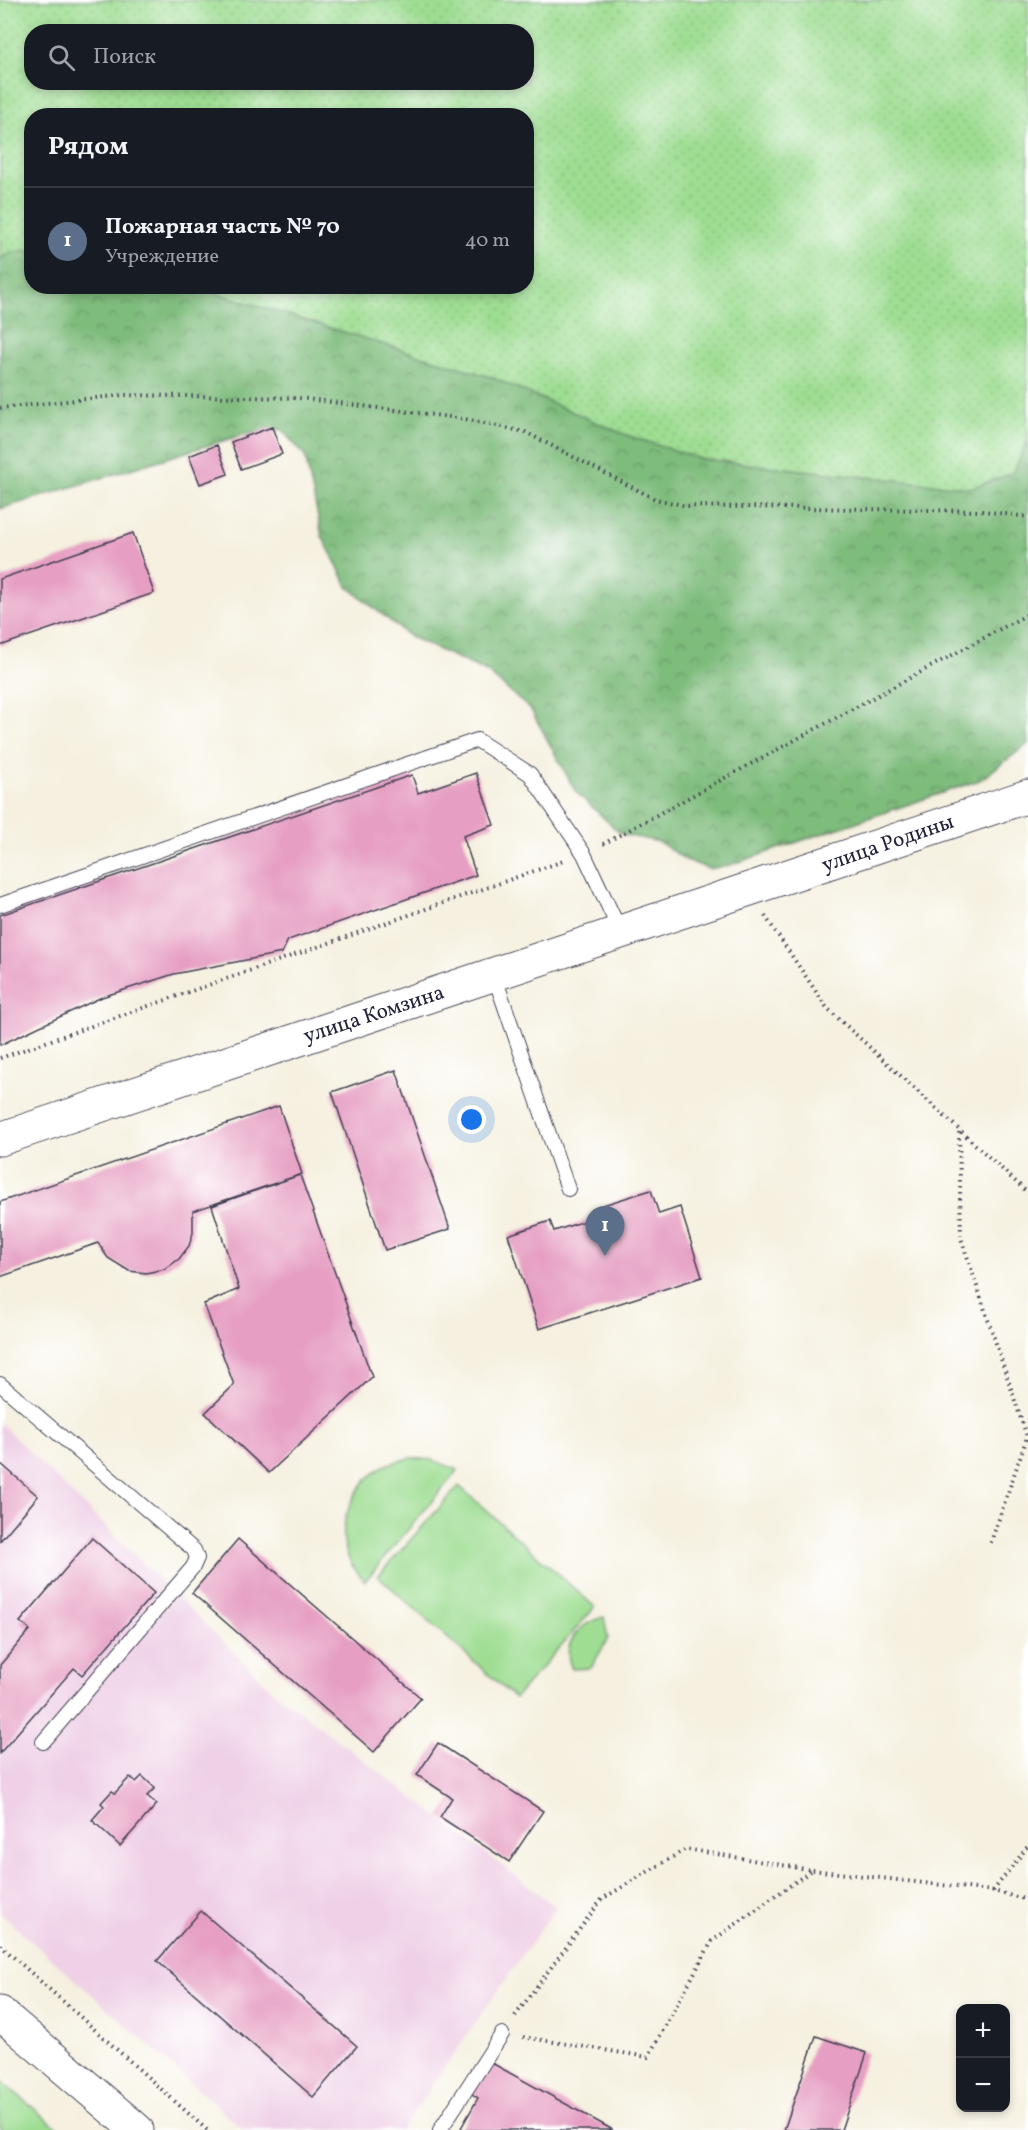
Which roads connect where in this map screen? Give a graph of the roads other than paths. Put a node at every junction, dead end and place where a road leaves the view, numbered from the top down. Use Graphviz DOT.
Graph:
graph roads {
  1 [pos="1028,796"];
  2 [pos="748,891"];
  3 [pos="0,905"];
  4 [pos="621,933"];
  5 [pos="494,975"];
  6 [pos="0,1139"];
  7 [pos="568,1189"];
  8 [pos="0,1384"];
  9 [pos="43,1742"];
  10 [pos="0,2013"];
  11 [pos="502,2034"];
  12 [pos="137,2130"];
  13 [pos="440,2130"];
  1 -- 2 [label="main road, улица Родины"];
  2 -- 4 [label="main road, улица Комзина"];
  3 -- 4 [label="lane"];
  4 -- 5 [label="main road, улица Комзина"];
  5 -- 6 [label="main road, улица Комзина"];
  5 -- 7 [label="lane"];
  8 -- 9 [label="lane"];
  10 -- 12 [label="main road"];
  11 -- 13 [label="lane"];
}
